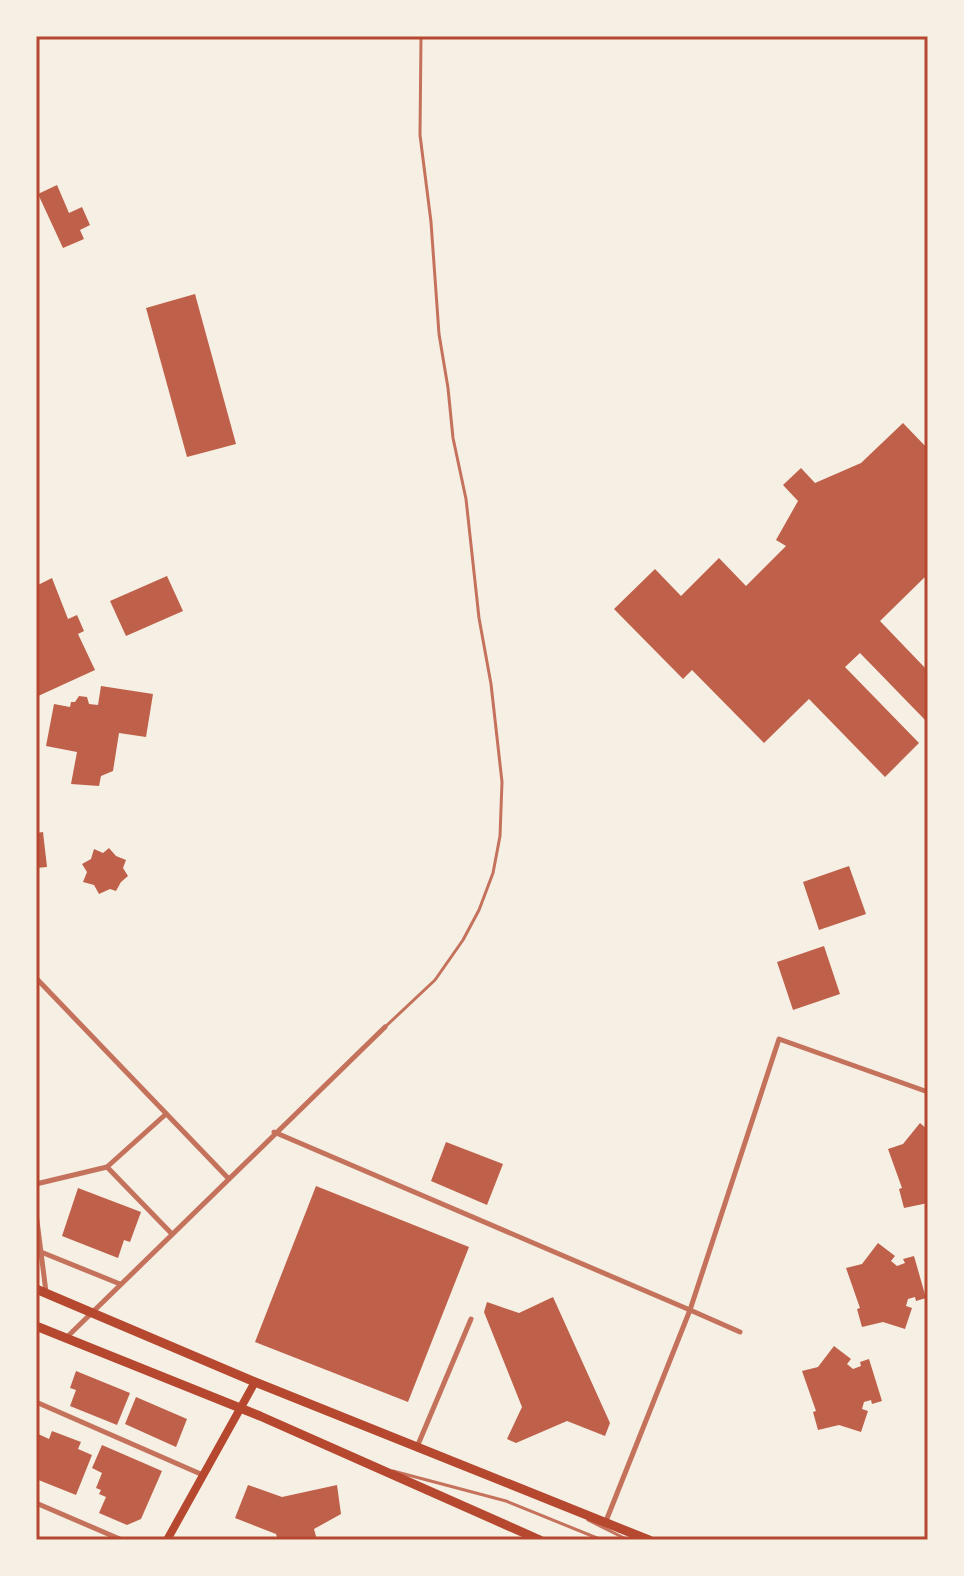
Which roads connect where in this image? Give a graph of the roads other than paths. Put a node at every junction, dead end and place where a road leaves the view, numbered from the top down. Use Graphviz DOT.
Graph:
graph roads {
  1 [pos="421,36"];
  2 [pos="36,978"];
  3 [pos="385,1027"];
  4 [pos="928,1092"];
  5 [pos="166,1114"];
  6 [pos="274,1132"];
  7 [pos="107,1167"];
  8 [pos="228,1178"];
  9 [pos="36,1184"];
  10 [pos="36,1213"];
  11 [pos="171,1233"];
  12 [pos="41,1252"];
  13 [pos="120,1284"];
  14 [pos="41,1291"];
  15 [pos="690,1310"];
  16 [pos="90,1313"];
  17 [pos="471,1319"];
  18 [pos="36,1326"];
  19 [pos="740,1332"];
  20 [pos="66,1338"];
  21 [pos="255,1382"];
  22 [pos="36,1402"];
  23 [pos="240,1407"];
  24 [pos="416,1448"];
  25 [pos="381,1468"];
  26 [pos="203,1475"];
  27 [pos="36,1503"];
  28 [pos="556,1504"];
  29 [pos="606,1522"];
  30 [pos="122,1540"];
  31 [pos="167,1540"];
  32 [pos="540,1540"];
  33 [pos="602,1540"];
  34 [pos="628,1540"];
  35 [pos="649,1540"];
  1 -- 3 [label="lane"];
  2 -- 5 [label="street"];
  3 -- 6 [label="street"];
  4 -- 15 [label="street"];
  5 -- 7 [label="street"];
  5 -- 8 [label="street"];
  6 -- 8 [label="street"];
  6 -- 15 [label="street"];
  7 -- 9 [label="street"];
  7 -- 11 [label="street"];
  8 -- 11 [label="street"];
  10 -- 12 [label="street"];
  11 -- 13 [label="street"];
  12 -- 13 [label="street"];
  12 -- 14 [label="street"];
  13 -- 16 [label="street"];
  14 -- 16 [label="main road"];
  15 -- 19 [label="street"];
  15 -- 29 [label="street"];
  16 -- 20 [label="street"];
  16 -- 21 [label="main road"];
  17 -- 24 [label="street"];
  18 -- 20 [label="main road"];
  20 -- 23 [label="main road"];
  21 -- 23 [label="main road"];
  21 -- 24 [label="main road"];
  22 -- 26 [label="street"];
  23 -- 25 [label="main road"];
  23 -- 26 [label="main road"];
  24 -- 28 [label="main road"];
  25 -- 32 [label="main road"];
  25 -- 33 [label="lane"];
  26 -- 31 [label="main road"];
  27 -- 30 [label="street"];
  28 -- 29 [label="main road"];
  28 -- 34 [label="lane"];
  29 -- 35 [label="main road"];
}
